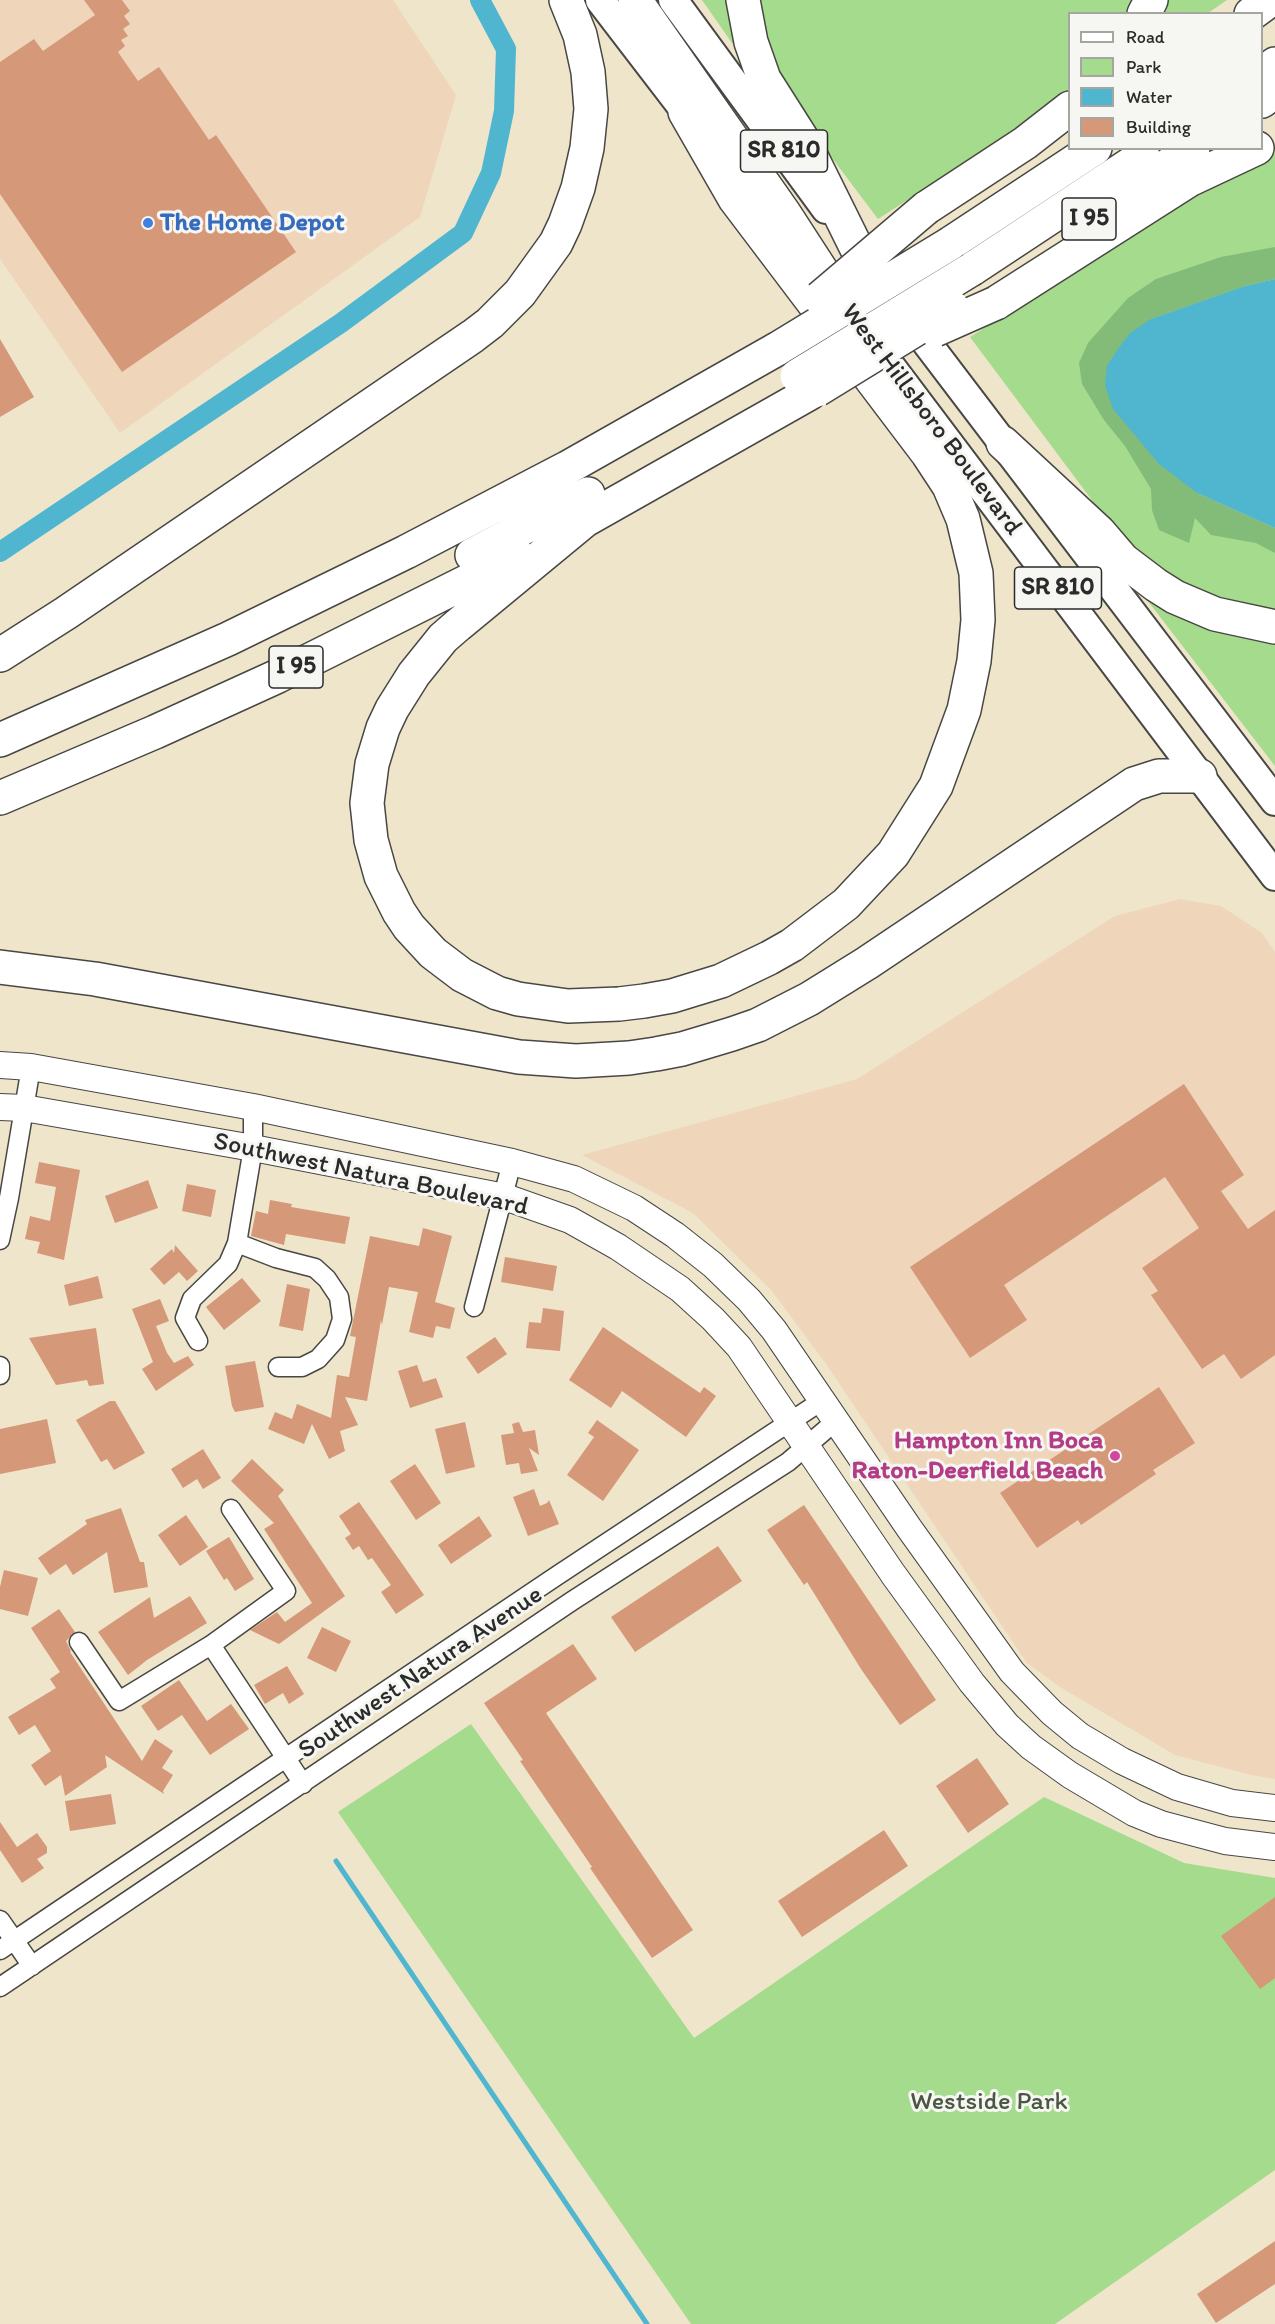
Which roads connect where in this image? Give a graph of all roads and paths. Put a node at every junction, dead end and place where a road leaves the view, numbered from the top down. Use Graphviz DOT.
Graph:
graph roads {
  1 [pos="566,0"];
  2 [pos="600,0"];
  3 [pos="635,0"];
  4 [pos="674,0"];
  5 [pos="743,0"];
  6 [pos="1270,0"];
  7 [pos="1254,12"];
  8 [pos="1275,23"];
  9 [pos="1263,32"];
  10 [pos="1275,64"];
  11 [pos="1263,73"];
  12 [pos="1275,91"];
  13 [pos="1263,100"];
  14 [pos="1068,110"];
  15 [pos="685,112"];
  16 [pos="1068,140"];
  17 [pos="1091,150"];
  18 [pos="1152,150"];
  19 [pos="1190,150"];
  20 [pos="1253,150"];
  21 [pos="938,226"];
  22 [pos="860,255"];
  23 [pos="984,286"];
  24 [pos="831,299"];
  25 [pos="771,340"];
  26 [pos="804,385"];
  27 [pos="1003,443"];
  28 [pos="584,521"];
  29 [pos="1275,627"];
  30 [pos="0,655"];
  31 [pos="0,716"];
  32 [pos="0,740"];
  33 [pos="0,775"];
  34 [pos="1200,776"];
  35 [pos="0,798"];
  36 [pos="1275,801"];
  37 [pos="1275,876"];
  38 [pos="0,967"];
  39 [pos="0,1065"];
  40 [pos="31,1067"];
  41 [pos="12,1107"];
  42 [pos="254,1107"];
  43 [pos="253,1149"];
  44 [pos="512,1162"];
  45 [pos="505,1197"];
  46 [pos="0,1240"];
  47 [pos="237,1243"];
  48 [pos="474,1307"];
  49 [pos="198,1341"];
  50 [pos="0,1366"];
  51 [pos="278,1367"];
  52 [pos="0,1375"];
  53 [pos="830,1410"];
  54 [pos="790,1421"];
  55 [pos="807,1446"];
  56 [pos="692,1486"];
  57 [pos="231,1509"];
  58 [pos="709,1513"];
  59 [pos="79,1642"];
  60 [pos="211,1645"];
  61 [pos="285,1757"];
  62 [pos="303,1784"];
  63 [pos="1275,1808"];
  64 [pos="1275,1847"];
  65 [pos="0,1920"];
  66 [pos="7,1945"];
  67 [pos="32,1965"];
  68 [pos="0,1987"];
  1 -- 30 [label="highway"];
  2 -- 15 [label="main road, West Hillsboro Boulevard / SR 810"];
  3 -- 24 [label="highway"];
  4 -- 22 [label="main road, West Hillsboro Boulevard / SR 810"];
  5 -- 22 [label="highway"];
  6 -- 7 [label="highway"];
  8 -- 9 [label="highway"];
  10 -- 11 [label="highway"];
  12 -- 13 [label="highway"];
  14 -- 21 [label="highway"];
  15 -- 24 [label="main road, West Hillsboro Boulevard / SR 810"];
  15 -- 28 [label="highway"];
  16 -- 21 [label="highway"];
  17 -- 21 [label="highway"];
  18 -- 23 [label="highway"];
  19 -- 23 [label="highway, I 95"];
  20 -- 23 [label="highway"];
  21 -- 24 [label="highway, bridge"];
  21 -- 25 [label="highway, bridge"];
  22 -- 27 [label="main road, West Hillsboro Boulevard / SR 810"];
  23 -- 26 [label="highway, bridge"];
  23 -- 26 [label="highway, I 95, bridge"];
  24 -- 25 [label="highway"];
  24 -- 34 [label="main road, West Hillsboro Boulevard / SR 810"];
  25 -- 31 [label="highway"];
  25 -- 32 [label="highway"];
  26 -- 28 [label="highway, I 95"];
  26 -- 33 [label="highway"];
  27 -- 29 [label="highway"];
  27 -- 36 [label="main road, West Hillsboro Boulevard / SR 810"];
  28 -- 35 [label="highway, I 95"];
  34 -- 37 [label="main road, West Hillsboro Boulevard / SR 810"];
  34 -- 38 [label="highway"];
  39 -- 40 [label="street, Southwest Natura Boulevard"];
  40 -- 41 [label="street"];
  40 -- 42 [label="street, Southwest Natura Boulevard"];
  41 -- 43 [label="street, Southwest Natura Boulevard"];
  41 -- 46 [label="street"];
  42 -- 43 [label="street"];
  42 -- 44 [label="street, Southwest Natura Boulevard"];
  43 -- 45 [label="street, Southwest Natura Boulevard"];
  43 -- 47 [label="street"];
  44 -- 45 [label="street"];
  44 -- 53 [label="street, Southwest Natura Boulevard"];
  45 -- 48 [label="street"];
  45 -- 54 [label="street, Southwest Natura Boulevard"];
  47 -- 49 [label="street"];
  47 -- 51 [label="street"];
  50 -- 52 [label="street"];
  53 -- 54 [label="street, Southwest Natura Avenue"];
  53 -- 55 [label="street, Southwest Natura Avenue"];
  53 -- 63 [label="street, Southwest Natura Boulevard"];
  54 -- 55 [label="street, Southwest Natura Boulevard"];
  54 -- 56 [label="street, Southwest Natura Avenue"];
  55 -- 58 [label="street, Southwest Natura Avenue"];
  55 -- 64 [label="street, Southwest Natura Boulevard"];
  56 -- 58 [label="street"];
  56 -- 61 [label="street, Southwest Natura Avenue"];
  57 -- 60 [label="street"];
  58 -- 62 [label="street, Southwest Natura Avenue"];
  59 -- 60 [label="street"];
  60 -- 61 [label="street"];
  61 -- 62 [label="street"];
  61 -- 66 [label="street, Southwest Natura Avenue"];
  62 -- 67 [label="street, Southwest Natura Avenue"];
  65 -- 66 [label="street"];
  66 -- 67 [label="street"];
  67 -- 68 [label="street, Southwest Natura Avenue"];
}
